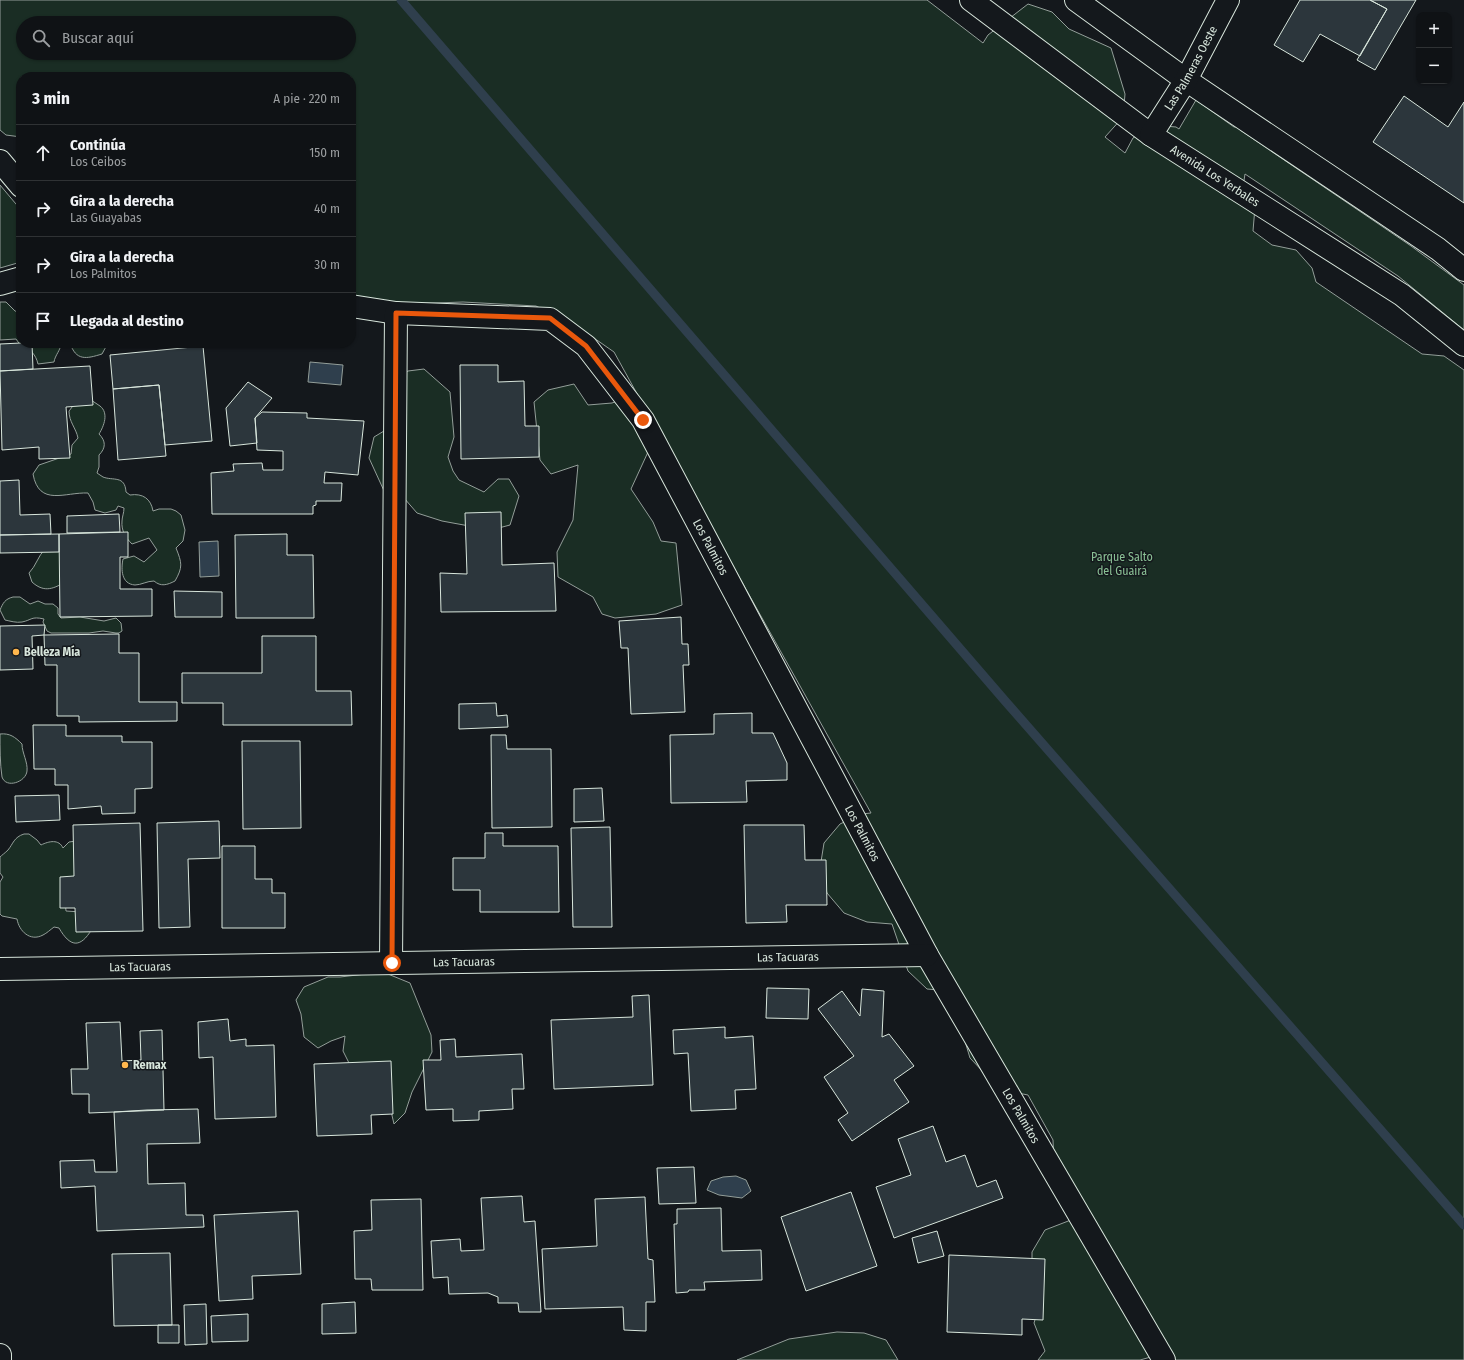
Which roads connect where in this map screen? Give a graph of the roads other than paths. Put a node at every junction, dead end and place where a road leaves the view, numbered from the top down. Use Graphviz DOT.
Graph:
graph roads {
  1 [pos="971,0"];
  2 [pos="1076,0"];
  3 [pos="1228,0"];
  4 [pos="1186,80"];
  5 [pos="1151,135"];
  6 [pos="0,161"];
  7 [pos="16,180"];
  8 [pos="1464,270"];
  9 [pos="16,279"];
  10 [pos="0,284"];
  11 [pos="356,307"];
  12 [pos="396,313"];
  13 [pos="1464,345"];
  14 [pos="927,955"];
  15 [pos="392,963"];
  16 [pos="0,968"];
  17 [pos="0,1355"];
  18 [pos="0,1360"];
  19 [pos="1164,1360"];
  1 -- 5 [label="street, Avenida Los Yerbales"];
  2 -- 4 [label="street"];
  3 -- 4 [label="street, Las Palmeras Oeste"];
  4 -- 5 [label="street, Las Palmeras Oeste"];
  4 -- 8 [label="street"];
  5 -- 13 [label="street, Avenida Los Yerbales"];
  6 -- 7 [label="street"];
  9 -- 10 [label="street"];
  11 -- 12 [label="street"];
  12 -- 14 [label="street, Los Palmitos"];
  12 -- 15 [label="street"];
  14 -- 15 [label="street, Las Tacuaras"];
  14 -- 19 [label="street, Los Palmitos"];
  15 -- 16 [label="street, Las Tacuaras"];
  17 -- 18 [label="street"];
}
